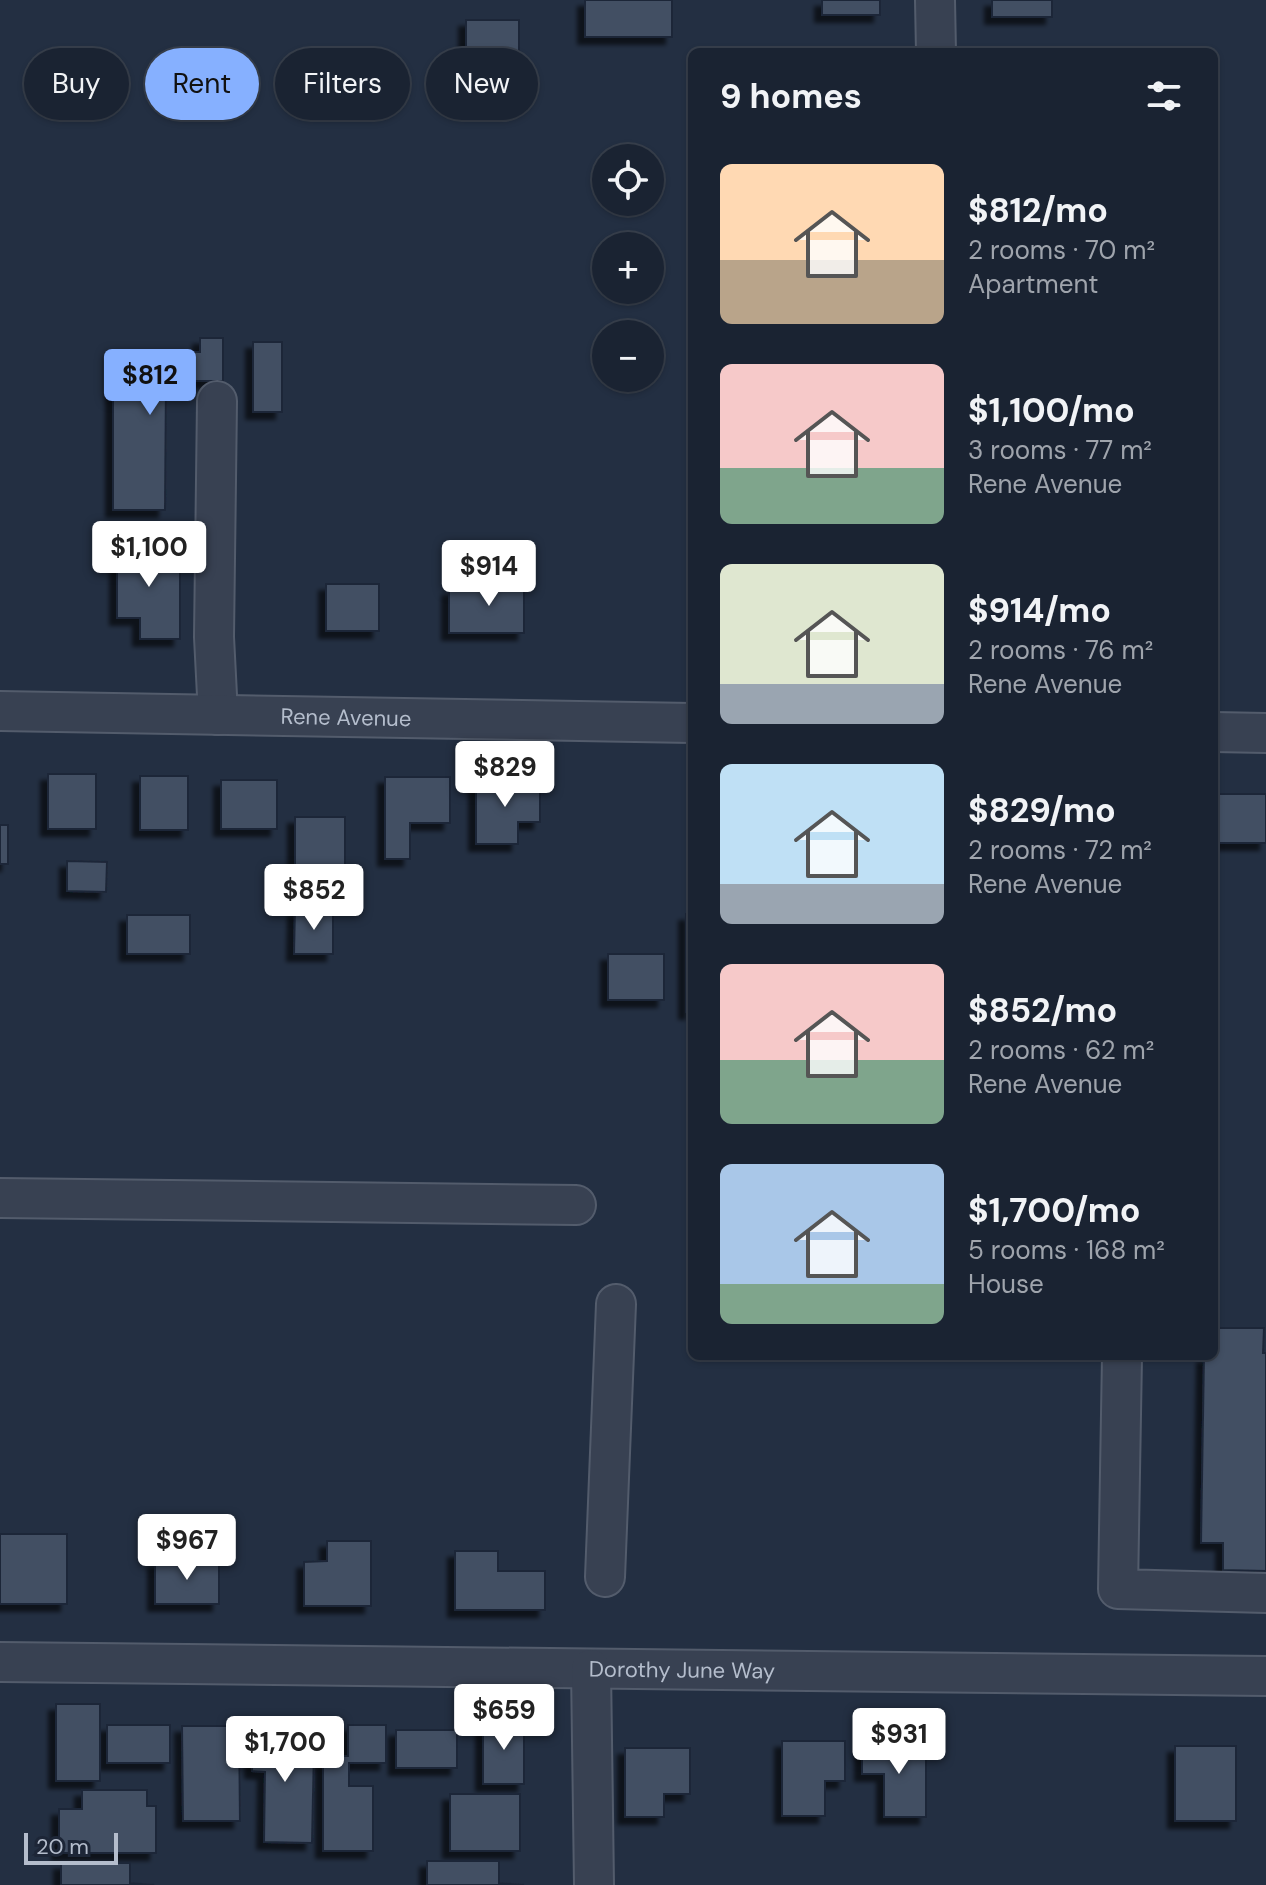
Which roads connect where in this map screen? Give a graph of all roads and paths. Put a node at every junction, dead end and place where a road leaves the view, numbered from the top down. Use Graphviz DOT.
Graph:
graph roads {
  1 [pos="935,0"];
  2 [pos="936,48"];
  3 [pos="217,401"];
  4 [pos="0,711"];
  5 [pos="218,715"];
  6 [pos="688,723"];
  7 [pos="1218,732"];
  8 [pos="1266,733"];
  9 [pos="0,1198"];
  10 [pos="576,1205"];
  11 [pos="616,1304"];
  12 [pos="1122,1360"];
  13 [pos="605,1577"];
  14 [pos="1266,1593"];
  15 [pos="0,1662"];
  16 [pos="591,1669"];
  17 [pos="1266,1676"];
  18 [pos="594,1885"];
  1 -- 2 [label="street"];
  3 -- 5 [label="street"];
  4 -- 5 [label="street, Rene Avenue"];
  5 -- 6 [label="street, Rene Avenue"];
  7 -- 8 [label="street"];
  9 -- 10 [label="street"];
  11 -- 13 [label="street"];
  12 -- 14 [label="street"];
  15 -- 16 [label="street, Dorothy June Way"];
  16 -- 17 [label="street, Dorothy June Way"];
  16 -- 18 [label="street"];
}
